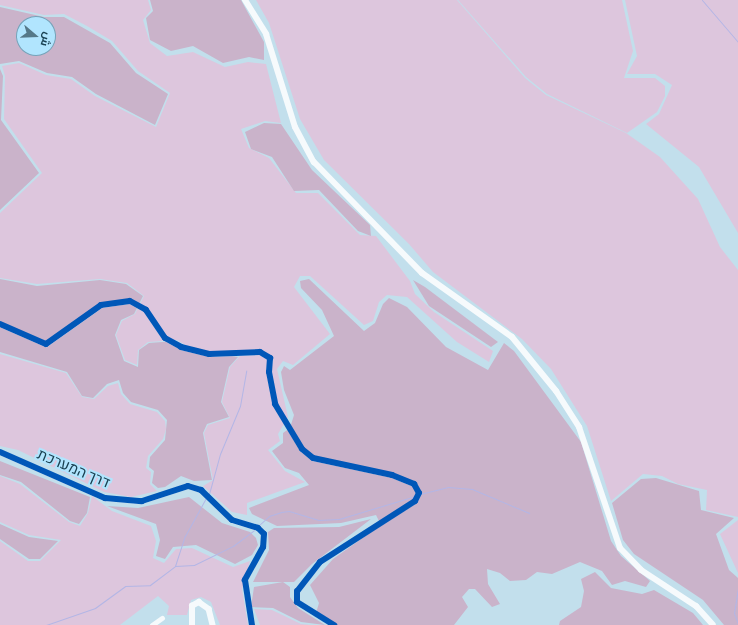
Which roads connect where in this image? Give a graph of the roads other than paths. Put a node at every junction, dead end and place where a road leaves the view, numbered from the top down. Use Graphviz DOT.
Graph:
graph roads {
  1 [pos="245,0"];
  2 [pos="0,324"];
  3 [pos="0,452"];
  4 [pos="162,618"];
  5 [pos="152,625"];
  6 [pos="192,625"];
  7 [pos="213,625"];
  8 [pos="252,625"];
  9 [pos="334,625"];
  10 [pos="713,625"];
  1 -- 10 [label="main road"];
  2 -- 9 [label="street"];
  3 -- 8 [label="street, דרך המערכת"];
  4 -- 5 [label="street"];
  6 -- 7 [label="street"];
}
